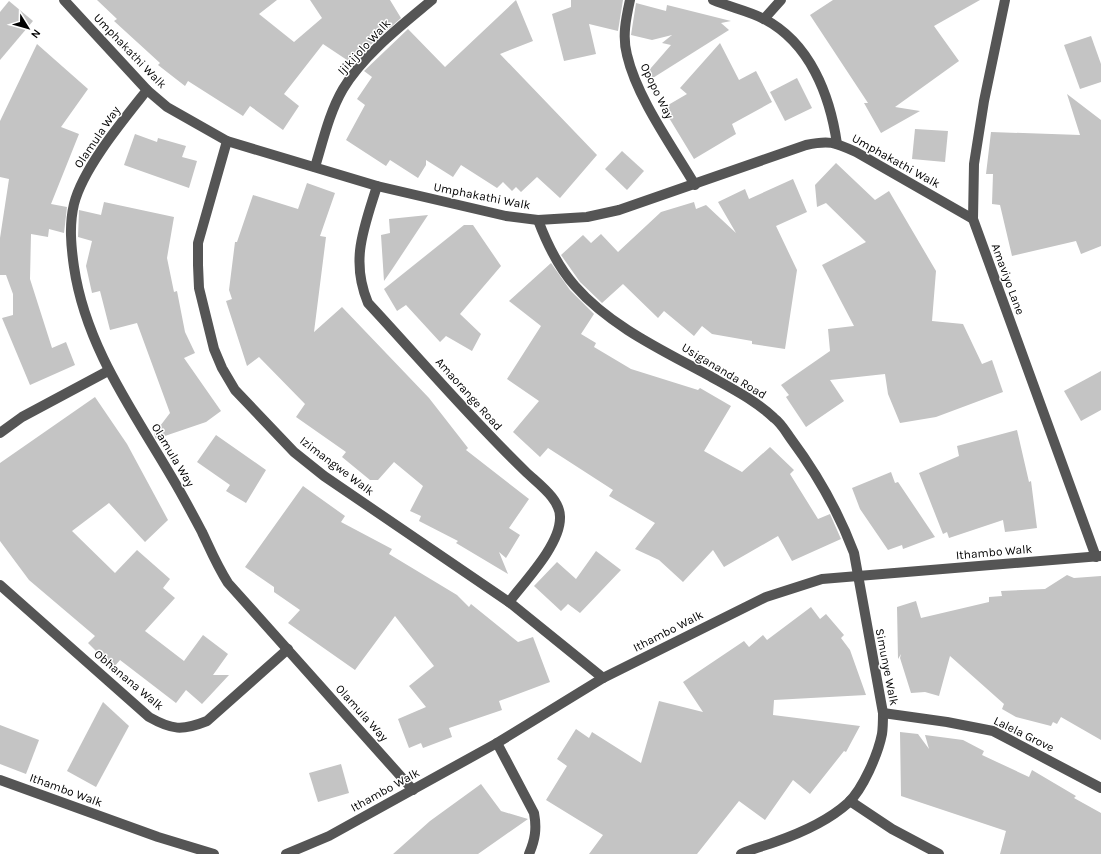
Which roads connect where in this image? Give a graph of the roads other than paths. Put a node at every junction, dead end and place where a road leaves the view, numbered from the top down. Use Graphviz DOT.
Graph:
graph roads {
  1 [pos="64,0"];
  2 [pos="432,0"];
  3 [pos="630,0"];
  4 [pos="713,0"];
  5 [pos="781,0"];
  6 [pos="1005,0"];
  7 [pos="764,18"];
  8 [pos="147,90"];
  9 [pos="227,141"];
  10 [pos="837,144"];
  11 [pos="315,167"];
  12 [pos="695,185"];
  13 [pos="377,186"];
  14 [pos="538,220"];
  15 [pos="973,220"];
  16 [pos="108,371"];
  17 [pos="0,433"];
  18 [pos="1099,557"];
  19 [pos="857,576"];
  20 [pos="0,585"];
  21 [pos="509,602"];
  22 [pos="288,649"];
  23 [pos="603,678"];
  24 [pos="883,713"];
  25 [pos="497,743"];
  26 [pos="0,780"];
  27 [pos="1101,788"];
  28 [pos="413,790"];
  29 [pos="850,801"];
  30 [pos="195,851"];
  31 [pos="214,854"];
  32 [pos="286,854"];
  33 [pos="529,854"];
  34 [pos="741,854"];
  35 [pos="939,854"];
  1 -- 8 [label="street, Umphakathi Walk"];
  2 -- 11 [label="street, Ijikijolo Walk"];
  3 -- 12 [label="street, Opopo Way"];
  4 -- 7 [label="street"];
  5 -- 7 [label="street"];
  6 -- 15 [label="street, Amaviyo Lane"];
  7 -- 10 [label="street"];
  8 -- 9 [label="street, Umphakathi Walk"];
  8 -- 16 [label="street, Olamula Way"];
  9 -- 11 [label="street, Umphakathi Walk"];
  9 -- 21 [label="street, Izimangwe Walk"];
  10 -- 12 [label="street, Umphakathi Walk"];
  10 -- 15 [label="street, Umphakathi Walk"];
  11 -- 13 [label="street, Umphakathi Walk"];
  12 -- 14 [label="street, Umphakathi Walk"];
  13 -- 14 [label="street, Umphakathi Walk"];
  13 -- 21 [label="street, Amaorange Road"];
  14 -- 19 [label="street, Usigananda Road"];
  15 -- 18 [label="street, Amaviyo Lane"];
  16 -- 17 [label="street"];
  16 -- 22 [label="street, Olamula Way"];
  18 -- 19 [label="street, Ithambo Walk"];
  19 -- 23 [label="street, Ithambo Walk"];
  19 -- 24 [label="street, Simunye Walk"];
  20 -- 22 [label="street, Obhanana Walk"];
  21 -- 23 [label="street, Izimangwe Walk"];
  22 -- 28 [label="street, Olamula Way"];
  23 -- 25 [label="street, Ithambo Walk"];
  24 -- 27 [label="street, Lalela Grove"];
  24 -- 29 [label="street, Simunye Walk"];
  25 -- 28 [label="street, Ithambo Walk"];
  25 -- 33 [label="street"];
  26 -- 30 [label="street, Ithambo Walk"];
  28 -- 32 [label="street, Ithambo Walk"];
  29 -- 34 [label="street, Simunye Walk"];
  29 -- 35 [label="street"];
  30 -- 31 [label="street, Ithambo Walk"];
}
